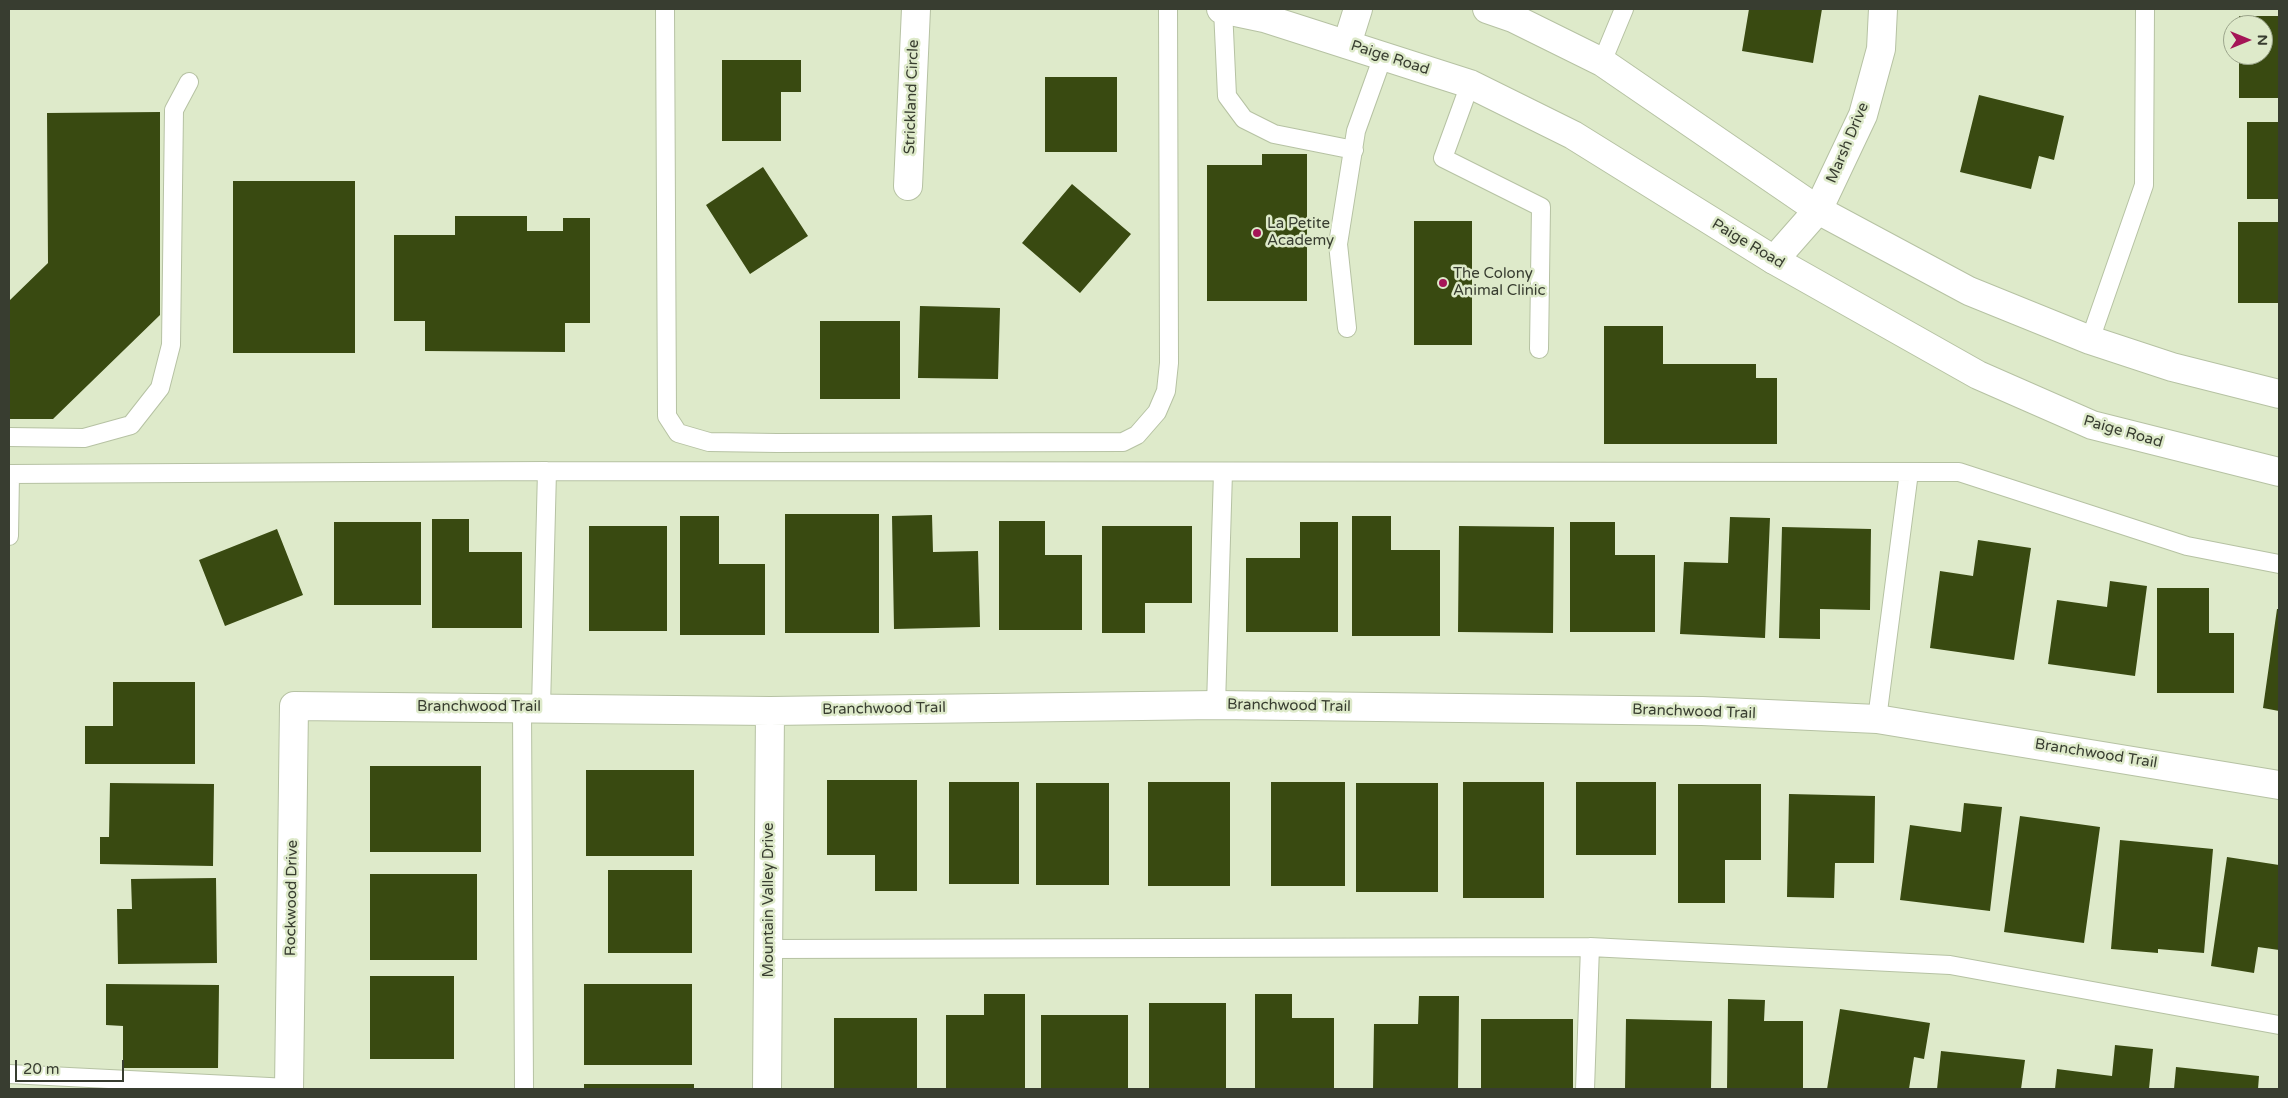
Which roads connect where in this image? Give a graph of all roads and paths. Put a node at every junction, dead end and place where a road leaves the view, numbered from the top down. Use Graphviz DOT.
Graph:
graph roads {
  1 [pos="665,9"];
  2 [pos="916,9"];
  3 [pos="1168,9"];
  4 [pos="1222,9"];
  5 [pos="1358,9"];
  6 [pos="1487,9"];
  7 [pos="1624,9"];
  8 [pos="1883,9"];
  9 [pos="2145,9"];
  10 [pos="1347,44"];
  11 [pos="1383,56"];
  12 [pos="1602,62"];
  13 [pos="189,82"];
  14 [pos="1470,84"];
  15 [pos="1354,150"];
  16 [pos="908,186"];
  17 [pos="1818,210"];
  18 [pos="1774,260"];
  19 [pos="1347,328"];
  20 [pos="2090,340"];
  21 [pos="1539,349"];
  22 [pos="2279,394"];
  23 [pos="9,437"];
  24 [pos="547,471"];
  25 [pos="1222,472"];
  26 [pos="1909,472"];
  27 [pos="2279,472"];
  28 [pos="9,536"];
  29 [pos="2279,564"];
  30 [pos="1216,705"];
  31 [pos="294,706"];
  32 [pos="531,708"];
  33 [pos="770,711"];
  34 [pos="1877,718"];
  35 [pos="2279,784"];
  36 [pos="1590,946"];
  37 [pos="768,949"];
  38 [pos="2279,1025"];
  39 [pos="9,1074"];
  40 [pos="289,1088"];
  41 [pos="524,1089"];
  42 [pos="767,1089"];
  43 [pos="1585,1089"];
  1 -- 3 [label="lane"];
  2 -- 16 [label="street, Strickland Circle"];
  4 -- 10 [label="street, Paige Road"];
  4 -- 15 [label="lane"];
  5 -- 10 [label="street"];
  6 -- 12 [label="street"];
  7 -- 12 [label="lane"];
  8 -- 17 [label="street, Marsh Drive"];
  9 -- 20 [label="lane"];
  10 -- 11 [label="street, Paige Road"];
  11 -- 14 [label="street, Paige Road"];
  11 -- 15 [label="lane"];
  12 -- 17 [label="street"];
  13 -- 23 [label="lane"];
  14 -- 18 [label="street, Paige Road"];
  14 -- 21 [label="lane"];
  15 -- 19 [label="lane"];
  17 -- 18 [label="street, Marsh Drive"];
  17 -- 20 [label="street"];
  18 -- 27 [label="street, Paige Road"];
  20 -- 22 [label="street"];
  24 -- 25 [label="lane"];
  24 -- 28 [label="lane"];
  24 -- 32 [label="lane"];
  25 -- 26 [label="lane"];
  25 -- 30 [label="lane"];
  26 -- 29 [label="lane"];
  26 -- 34 [label="lane"];
  30 -- 33 [label="street, Branchwood Trail"];
  30 -- 34 [label="street, Branchwood Trail"];
  31 -- 32 [label="street, Branchwood Trail"];
  31 -- 40 [label="street, Rockwood Drive"];
  32 -- 33 [label="street, Branchwood Trail"];
  32 -- 41 [label="lane"];
  33 -- 37 [label="street, Mountain Valley Drive"];
  34 -- 35 [label="street, Branchwood Trail"];
  36 -- 37 [label="lane"];
  36 -- 38 [label="lane"];
  36 -- 43 [label="lane"];
  37 -- 42 [label="street, Mountain Valley Drive"];
  39 -- 40 [label="lane"];
}
